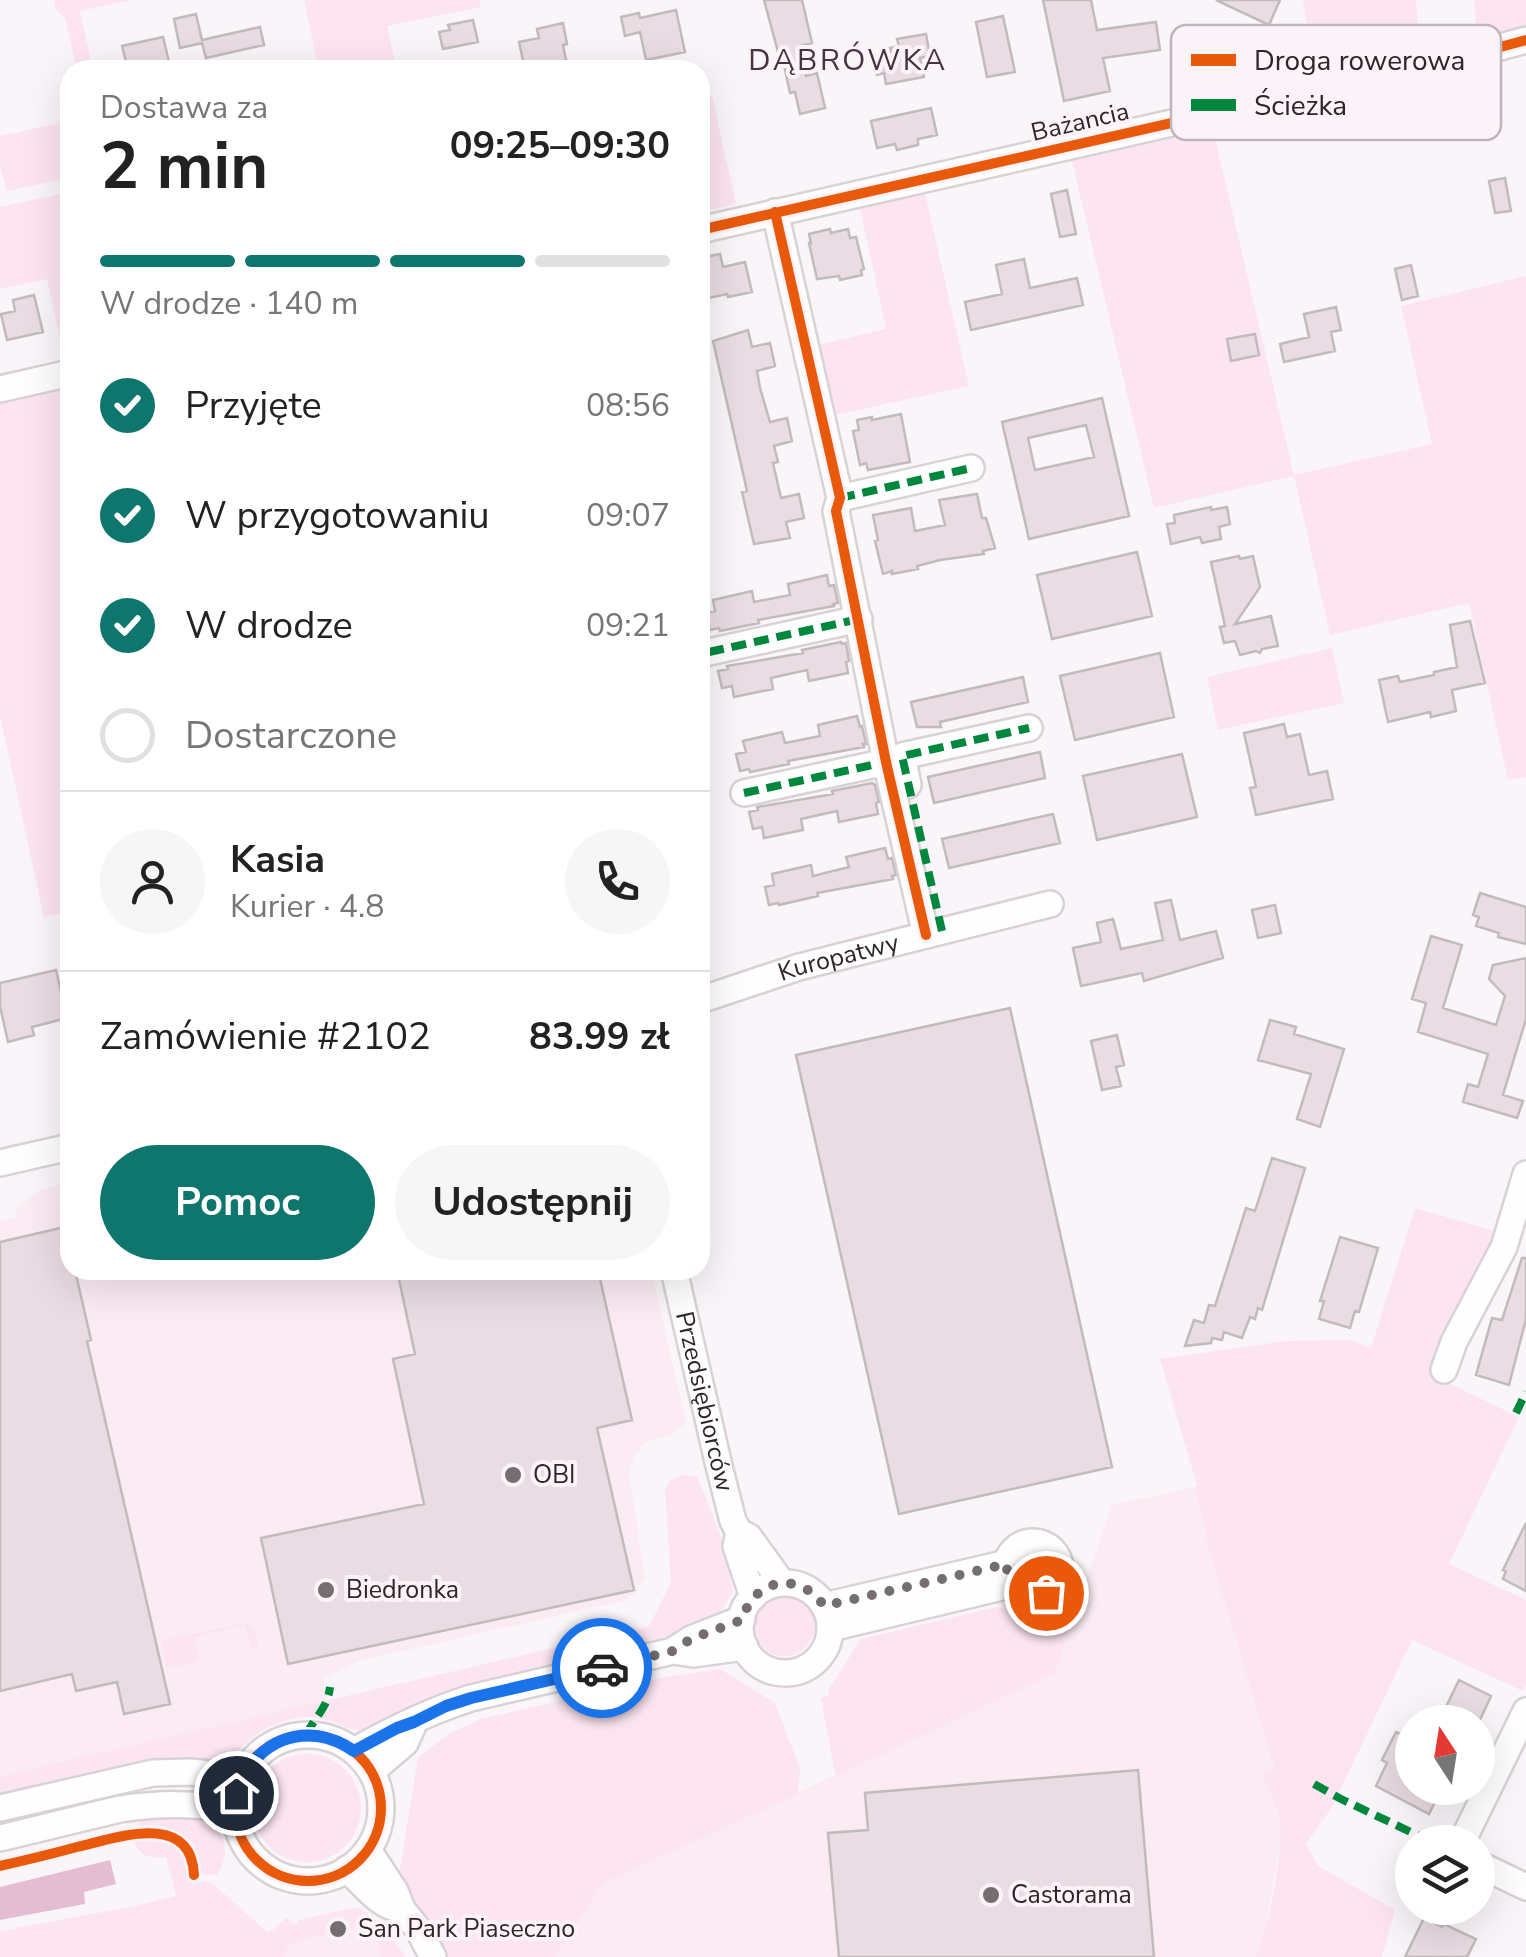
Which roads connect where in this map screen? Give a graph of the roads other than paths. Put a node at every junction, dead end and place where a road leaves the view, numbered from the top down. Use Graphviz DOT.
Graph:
graph roads {
  1 [pos="1526,40"];
  2 [pos="1501,47"];
  3 [pos="1171,123"];
  4 [pos="776,212"];
  5 [pos="710,228"];
  6 [pos="60,375"];
  7 [pos="0,389"];
  8 [pos="971,468"];
  9 [pos="840,498"];
  10 [pos="858,620"];
  11 [pos="710,652"];
  12 [pos="1028,728"];
  13 [pos="886,762"];
  14 [pos="744,793"];
  15 [pos="1050,904"];
  16 [pos="934,933"];
  17 [pos="743,986"];
  18 [pos="710,997"];
  19 [pos="710,1009"];
  20 [pos="60,1149"];
  21 [pos="0,1163"];
  22 [pos="1526,1174"];
  23 [pos="676,1280"];
  24 [pos="1444,1370"];
  25 [pos="739,1532"];
  26 [pos="1008,1574"];
  27 [pos="782,1583"];
  28 [pos="747,1608"];
  29 [pos="828,1617"];
  30 [pos="744,1646"];
  31 [pos="673,1651"];
  32 [pos="1526,1711"];
  33 [pos="414,1722"];
  34 [pos="354,1751"];
  35 [pos="372,1771"];
  36 [pos="242,1777"];
  37 [pos="0,1808"];
  38 [pos="235,1810"];
  39 [pos="1470,1825"];
  40 [pos="0,1838"];
  41 [pos="368,1850"];
  42 [pos="347,1869"];
  43 [pos="1495,1872"];
  44 [pos="1526,1887"];
  45 [pos="402,1909"];
  46 [pos="433,1957"];
  1 -- 2 [label="street, Bażancia"];
  3 -- 4 [label="street, Bażancia"];
  4 -- 5 [label="street, Bażancia"];
  4 -- 9 [label="street"];
  6 -- 7 [label="street"];
  8 -- 9 [label="street"];
  9 -- 10 [label="street"];
  10 -- 11 [label="street"];
  10 -- 13 [label="street"];
  12 -- 16 [label="street"];
  13 -- 14 [label="street"];
  13 -- 16 [label="street"];
  15 -- 16 [label="street, Kuropatwy"];
  16 -- 17 [label="street, Kuropatwy"];
  17 -- 18 [label="street, Kuropatwy"];
  17 -- 19 [label="street, Kuropatwy"];
  20 -- 21 [label="street"];
  22 -- 24 [label="street"];
  23 -- 25 [label="street, Przedsiębiorców"];
  25 -- 27 [label="street"];
  25 -- 28 [label="street, Przedsiębiorców"];
  26 -- 29 [label="street"];
  27 -- 28 [label="street"];
  27 -- 29 [label="street"];
  28 -- 30 [label="street"];
  28 -- 31 [label="street"];
  29 -- 30 [label="street"];
  30 -- 31 [label="street"];
  31 -- 33 [label="street"];
  32 -- 39 [label="street"];
  33 -- 34 [label="street"];
  33 -- 35 [label="street"];
  34 -- 35 [label="street"];
  34 -- 36 [label="street"];
  35 -- 41 [label="street"];
  36 -- 37 [label="street"];
  36 -- 38 [label="street"];
  38 -- 40 [label="street"];
  38 -- 42 [label="street"];
  41 -- 42 [label="street"];
  41 -- 45 [label="street"];
  42 -- 45 [label="street"];
  43 -- 44 [label="street"];
  45 -- 46 [label="street"];
}
